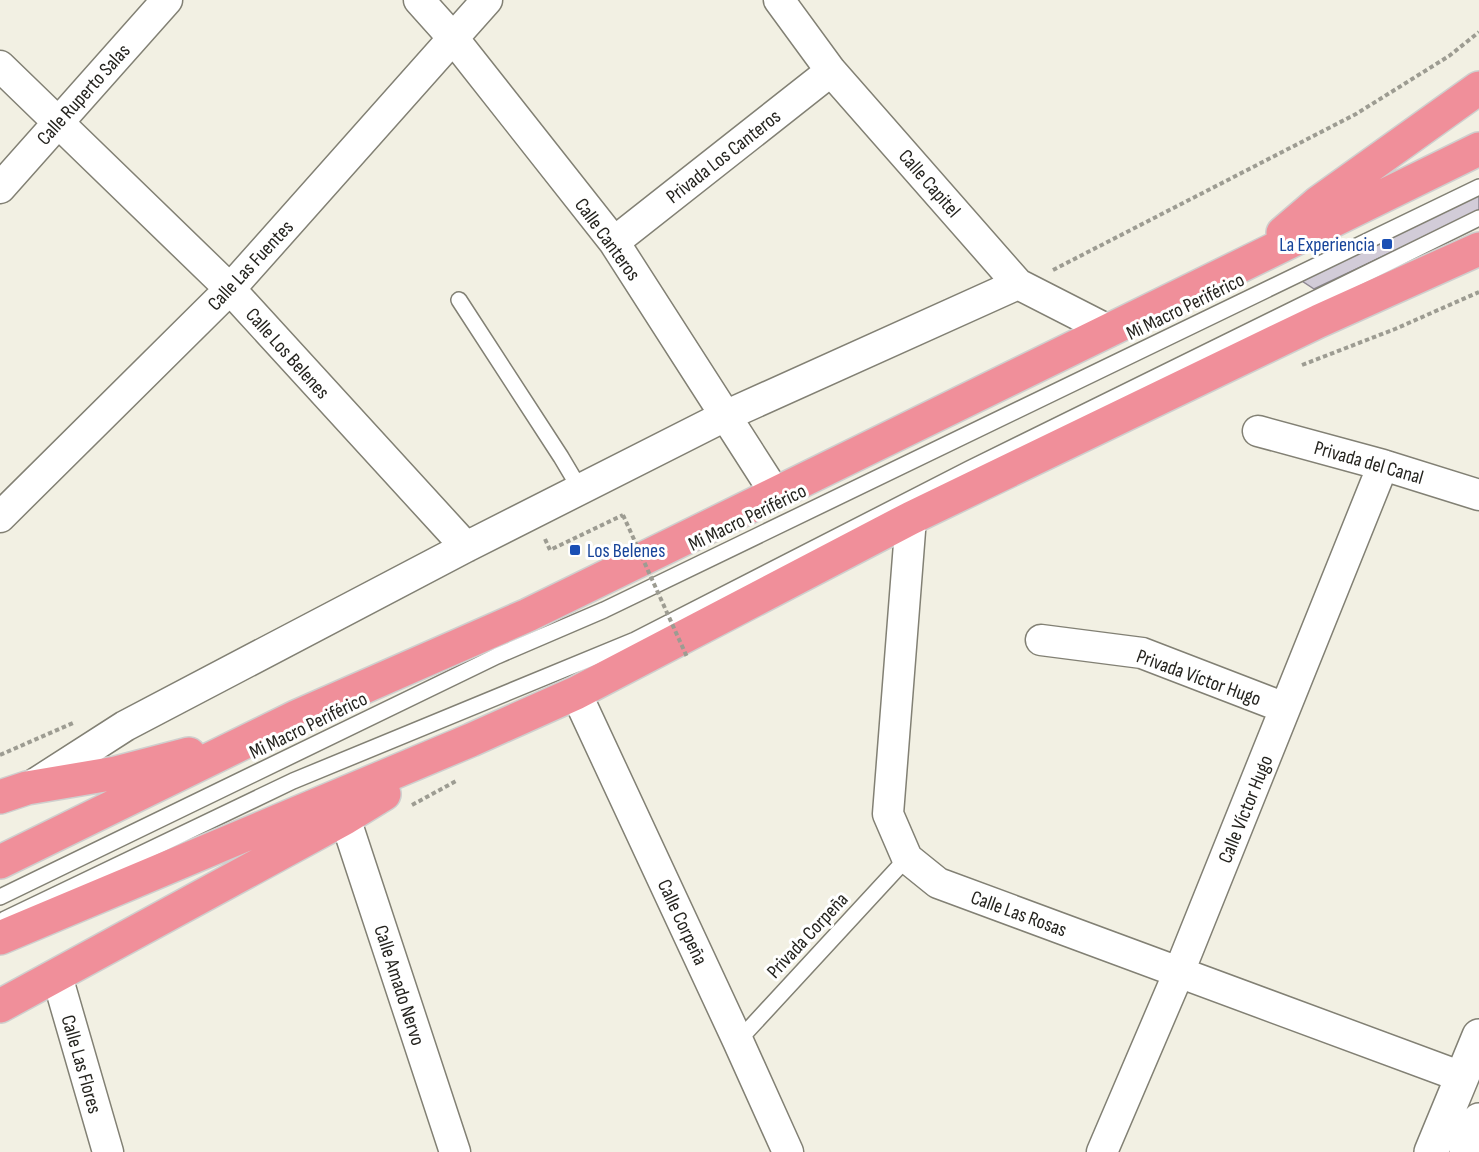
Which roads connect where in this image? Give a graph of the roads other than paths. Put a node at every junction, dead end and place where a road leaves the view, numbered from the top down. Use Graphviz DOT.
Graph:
graph roads {
  1 [pos="167,0"];
  2 [pos="419,0"];
  3 [pos="488,0"];
  4 [pos="779,0"];
  5 [pos="453,38"];
  6 [pos="0,66"];
  7 [pos="831,70"];
  8 [pos="1479,88"];
  9 [pos="58,122"];
  10 [pos="1479,149"];
  11 [pos="1479,187"];
  12 [pos="0,188"];
  13 [pos="1479,218"];
  14 [pos="614,242"];
  15 [pos="1479,249"];
  16 [pos="1253,261"];
  17 [pos="1479,275"];
  18 [pos="1018,284"];
  19 [pos="230,289"];
  20 [pos="459,300"];
  21 [pos="1318,321"];
  22 [pos="1110,331"];
  23 [pos="726,416"];
  24 [pos="1258,431"];
  25 [pos="1383,465"];
  26 [pos="580,489"];
  27 [pos="775,493"];
  28 [pos="1479,495"];
  29 [pos="0,517"];
  30 [pos="911,518"];
  31 [pos="466,547"];
  32 [pos="1041,640"];
  33 [pos="576,693"];
  34 [pos="1285,708"];
  35 [pos="298,716"];
  36 [pos="471,740"];
  37 [pos="14,792"];
  38 [pos="345,818"];
  39 [pos="907,858"];
  40 [pos="0,862"];
  41 [pos="0,897"];
  42 [pos="0,921"];
  43 [pos="0,938"];
  44 [pos="1179,972"];
  45 [pos="57,976"];
  46 [pos="0,1006"];
  47 [pos="1479,1036"];
  48 [pos="738,1041"];
  49 [pos="1462,1077"];
  50 [pos="1479,1120"];
  51 [pos="108,1152"];
  52 [pos="455,1152"];
  53 [pos="788,1152"];
  54 [pos="1102,1152"];
  55 [pos="1431,1152"];
  56 [pos="1466,1152"];
  1 -- 9 [label="street, Calle Ruperto Salas"];
  2 -- 5 [label="street, Calle Canteros"];
  3 -- 5 [label="street, Calle Las Fuentes"];
  4 -- 7 [label="street, Calle Capitel"];
  5 -- 14 [label="street, Calle Canteros"];
  5 -- 19 [label="street, Calle Las Fuentes"];
  6 -- 9 [label="street, Calle Los Belenes"];
  7 -- 14 [label="street, Privada Los Canteros"];
  7 -- 18 [label="street, Calle Capitel"];
  8 -- 16 [label="highway"];
  9 -- 12 [label="street, Calle Ruperto Salas"];
  9 -- 19 [label="street, Calle Los Belenes"];
  10 -- 16 [label="highway"];
  11 -- 41 [label="lane, Mi Macro Periférico"];
  13 -- 42 [label="lane"];
  14 -- 23 [label="street, Calle Canteros"];
  15 -- 21 [label="highway"];
  16 -- 22 [label="highway"];
  17 -- 21 [label="highway"];
  18 -- 22 [label="street, Calle Capitel"];
  18 -- 23 [label="street"];
  19 -- 29 [label="street, Calle Las Fuentes"];
  19 -- 31 [label="street, Calle Los Belenes"];
  20 -- 26 [label="lane"];
  21 -- 30 [label="highway"];
  22 -- 27 [label="highway"];
  23 -- 26 [label="street"];
  23 -- 27 [label="street, Calle Canteros"];
  24 -- 25 [label="street, Privada del Canal"];
  25 -- 28 [label="street, Privada del Canal"];
  25 -- 34 [label="street, Calle Víctor Hugo"];
  26 -- 31 [label="street"];
  27 -- 35 [label="highway"];
  30 -- 33 [label="highway"];
  30 -- 39 [label="street, Calle Las Rosas"];
  31 -- 37 [label="street"];
  32 -- 34 [label="street, Privada Víctor Hugo"];
  33 -- 36 [label="highway"];
  33 -- 48 [label="street, Calle Corpeña"];
  34 -- 44 [label="street, Calle Víctor Hugo"];
  35 -- 37 [label="highway"];
  35 -- 40 [label="highway"];
  36 -- 38 [label="highway"];
  36 -- 43 [label="highway"];
  38 -- 45 [label="highway"];
  38 -- 52 [label="street, Calle Amado Nervo"];
  39 -- 44 [label="street, Calle Las Rosas"];
  39 -- 48 [label="lane, Privada Corpeña"];
  44 -- 49 [label="street, Calle Las Rosas"];
  44 -- 54 [label="street, Calle Víctor Hugo"];
  45 -- 46 [label="highway"];
  45 -- 51 [label="street, Calle Las Flores"];
  47 -- 49 [label="street"];
  48 -- 53 [label="street, Calle Corpeña"];
  49 -- 55 [label="street"];
  50 -- 56 [label="street"];
}
